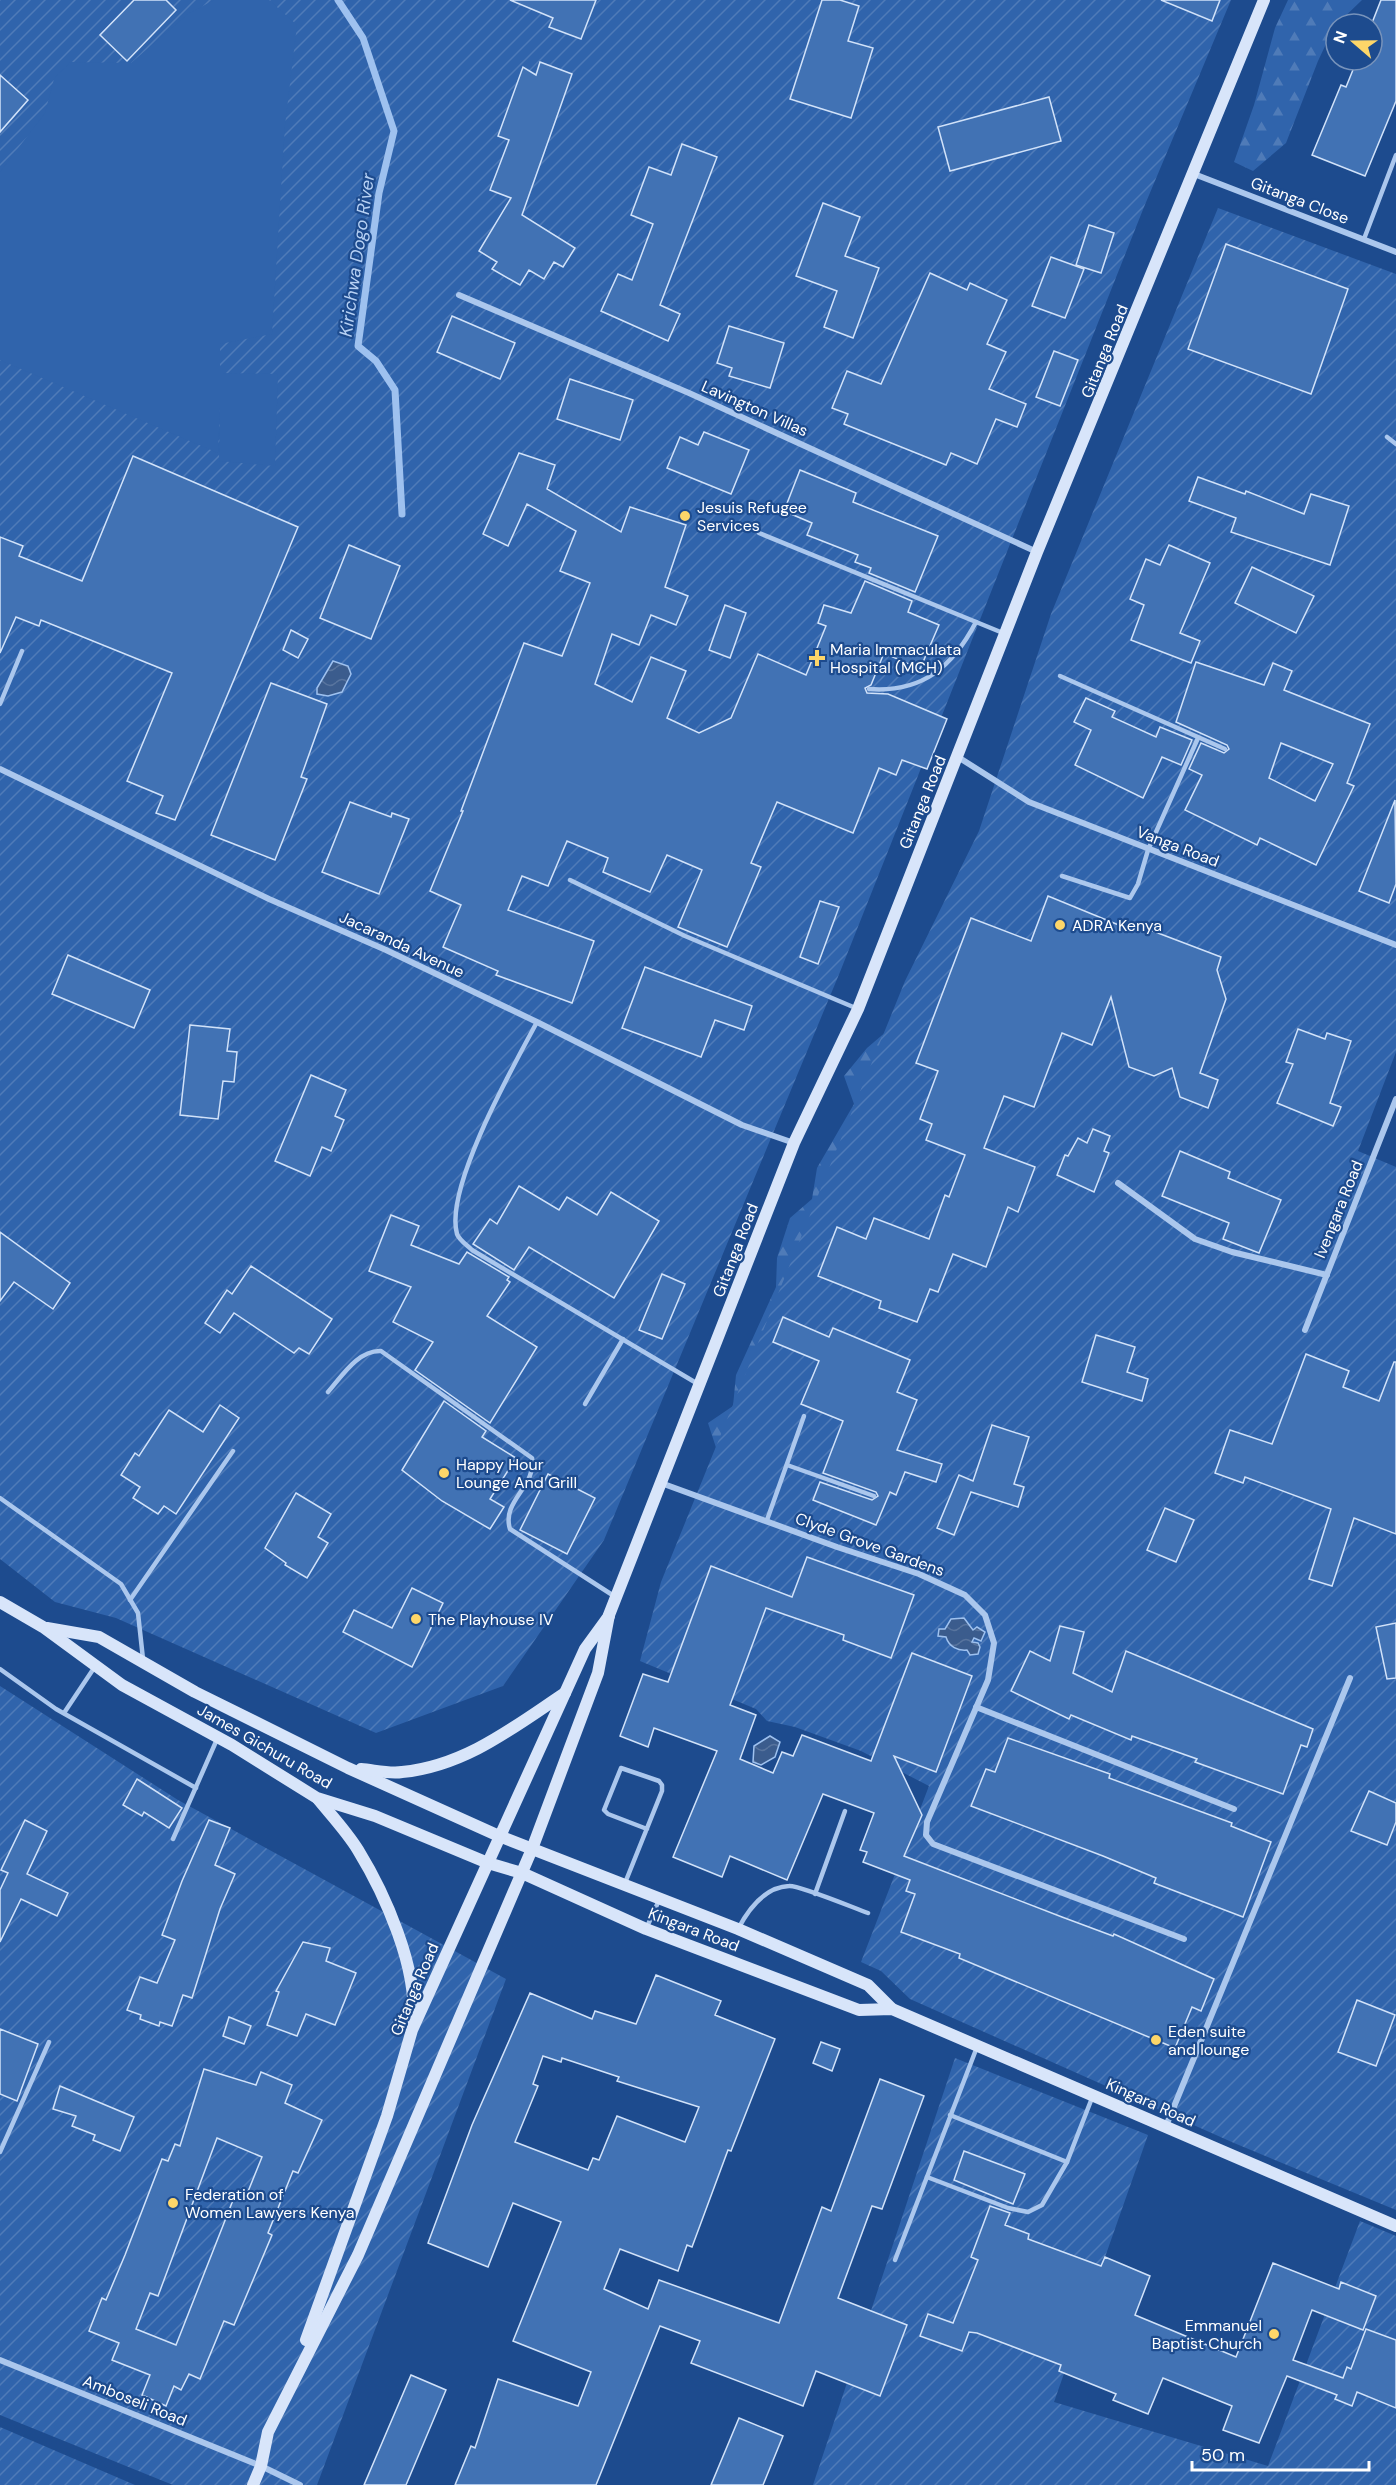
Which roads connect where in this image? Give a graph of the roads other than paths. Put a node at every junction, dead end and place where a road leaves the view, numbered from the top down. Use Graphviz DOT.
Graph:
graph roads {
  1 [pos="1264,0"];
  2 [pos="1396,155"];
  3 [pos="1194,174"];
  4 [pos="1364,239"];
  5 [pos="1396,252"];
  6 [pos="459,295"];
  7 [pos="1388,437"];
  8 [pos="1396,444"];
  9 [pos="759,533"];
  10 [pos="1037,552"];
  11 [pos="976,622"];
  12 [pos="1005,634"];
  13 [pos="22,651"];
  14 [pos="1060,676"];
  15 [pos="869,689"];
  16 [pos="0,704"];
  17 [pos="1198,738"];
  18 [pos="1226,749"];
  19 [pos="958,757"];
  20 [pos="0,769"];
  21 [pos="1148,849"];
  22 [pos="1062,876"];
  23 [pos="570,880"];
  24 [pos="1396,945"];
  25 [pos="858,1009"];
  26 [pos="537,1022"];
  27 [pos="1396,1099"];
  28 [pos="794,1143"];
  29 [pos="1118,1183"];
  30 [pos="1327,1275"];
  31 [pos="1305,1330"];
  32 [pos="623,1339"];
  33 [pos="701,1385"];
  34 [pos="328,1392"];
  35 [pos="585,1404"];
  36 [pos="804,1416"];
  37 [pos="233,1451"];
  38 [pos="786,1465"];
  39 [pos="661,1483"];
  40 [pos="873,1496"];
  41 [pos="0,1498"];
  42 [pos="767,1520"];
  43 [pos="617,1597"];
  44 [pos="130,1600"];
  45 [pos="0,1602"];
  46 [pos="609,1616"];
  47 [pos="42,1627"];
  48 [pos="144,1663"];
  49 [pos="96,1665"];
  50 [pos="0,1669"];
  51 [pos="1350,1678"];
  52 [pos="566,1693"];
  53 [pos="976,1707"];
  54 [pos="64,1713"];
  55 [pos="218,1737"];
  56 [pos="348,1768"];
  57 [pos="196,1788"];
  58 [pos="317,1798"];
  59 [pos="1234,1809"];
  60 [pos="845,1811"];
  61 [pos="647,1829"];
  62 [pos="499,1836"];
  63 [pos="173,1839"];
  64 [pos="532,1849"];
  65 [pos="488,1863"];
  66 [pos="522,1873"];
  67 [pos="625,1884"];
  68 [pos="815,1894"];
  69 [pos="660,1898"];
  70 [pos="868,1913"];
  71 [pos="646,1929"];
  72 [pos="738,1929"];
  73 [pos="1184,1939"];
  74 [pos="892,2010"];
  75 [pos="412,2030"];
  76 [pos="49,2042"];
  77 [pos="978,2045"];
  78 [pos="1093,2094"];
  79 [pos="950,2115"];
  80 [pos="1166,2127"];
  81 [pos="0,2152"];
  82 [pos="1067,2163"];
  83 [pos="927,2177"];
  84 [pos="1396,2226"];
  85 [pos="895,2260"];
  86 [pos="0,2360"];
  87 [pos="286,2392"];
  88 [pos="261,2466"];
  89 [pos="252,2485"];
  90 [pos="300,2485"];
  1 -- 3 [label="main road, Gitanga Road"];
  2 -- 4 [label="lane"];
  3 -- 4 [label="street, Gitanga Close"];
  3 -- 10 [label="main road, Gitanga Road"];
  4 -- 5 [label="street, Gitanga Close"];
  6 -- 10 [label="street, Lavington Villas"];
  7 -- 8 [label="lane"];
  9 -- 11 [label="lane"];
  10 -- 12 [label="main road, Gitanga Road"];
  11 -- 12 [label="lane"];
  11 -- 15 [label="lane"];
  12 -- 19 [label="main road, Gitanga Road"];
  13 -- 16 [label="lane"];
  14 -- 17 [label="lane"];
  17 -- 18 [label="lane"];
  17 -- 21 [label="lane"];
  19 -- 21 [label="street, Vanga Road"];
  19 -- 25 [label="main road, Gitanga Road"];
  20 -- 26 [label="street, Jacaranda Avenue"];
  21 -- 22 [label="lane"];
  21 -- 24 [label="street, Vanga Road"];
  23 -- 25 [label="lane"];
  25 -- 28 [label="main road, Gitanga Road"];
  26 -- 28 [label="street, Jacaranda Avenue"];
  26 -- 32 [label="lane"];
  27 -- 30 [label="street, Ivengara Road"];
  28 -- 33 [label="main road, Gitanga Road"];
  29 -- 30 [label="street"];
  30 -- 31 [label="street, Ivengara Road"];
  32 -- 33 [label="lane"];
  32 -- 35 [label="lane"];
  33 -- 39 [label="main road, Gitanga Road"];
  34 -- 43 [label="lane"];
  36 -- 38 [label="lane"];
  37 -- 44 [label="lane"];
  38 -- 40 [label="lane"];
  38 -- 42 [label="lane"];
  39 -- 42 [label="street, Clyde Grove Gardens"];
  39 -- 43 [label="main road, Gitanga Road"];
  41 -- 44 [label="lane"];
  42 -- 53 [label="street, Clyde Grove Gardens"];
  43 -- 46 [label="main road, Gitanga Road"];
  44 -- 48 [label="lane"];
  45 -- 47 [label="main road, James Gichuru Road"];
  46 -- 52 [label="main road, Gitanga Road"];
  46 -- 64 [label="main road, Gitanga Road"];
  47 -- 48 [label="main road, James Gichuru Road"];
  47 -- 49 [label="main road, James Gichuru Road"];
  48 -- 56 [label="main road, James Gichuru Road"];
  49 -- 54 [label="lane"];
  49 -- 55 [label="main road, James Gichuru Road"];
  50 -- 54 [label="lane"];
  51 -- 80 [label="street"];
  52 -- 56 [label="main road"];
  52 -- 62 [label="main road, Gitanga Road"];
  53 -- 59 [label="street"];
  53 -- 73 [label="street, Clyde Grove Gardens"];
  54 -- 57 [label="lane"];
  55 -- 57 [label="lane"];
  55 -- 58 [label="main road, James Gichuru Road"];
  56 -- 62 [label="main road, James Gichuru Road"];
  57 -- 63 [label="lane"];
  58 -- 65 [label="main road, James Gichuru Road"];
  58 -- 75 [label="main road"];
  60 -- 68 [label="lane"];
  61 -- 61 [label="lane"];
  61 -- 67 [label="lane"];
  62 -- 64 [label="main road, James Gichuru Road"];
  62 -- 65 [label="main road, Gitanga Road"];
  64 -- 66 [label="main road, Gitanga Road"];
  64 -- 67 [label="main road, Kingara Road"];
  65 -- 66 [label="main road, James Gichuru Road"];
  65 -- 75 [label="main road, Gitanga Road"];
  66 -- 71 [label="main road, Kingara Road"];
  66 -- 87 [label="main road, Gitanga Road"];
  67 -- 69 [label="main road, Kingara Road"];
  68 -- 70 [label="lane"];
  68 -- 72 [label="lane"];
  69 -- 71 [label="lane"];
  69 -- 72 [label="main road, Kingara Road"];
  71 -- 74 [label="main road, Kingara Road"];
  72 -- 74 [label="main road, Kingara Road"];
  74 -- 77 [label="main road, Kingara Road"];
  75 -- 87 [label="main road, Gitanga Road"];
  76 -- 81 [label="lane"];
  77 -- 78 [label="main road, Kingara Road"];
  77 -- 79 [label="lane"];
  78 -- 80 [label="main road, Kingara Road"];
  78 -- 82 [label="lane"];
  79 -- 82 [label="lane"];
  79 -- 83 [label="lane"];
  80 -- 84 [label="main road, Kingara Road"];
  82 -- 83 [label="lane"];
  83 -- 85 [label="lane"];
  86 -- 88 [label="street, Amboseli Road"];
  87 -- 88 [label="main road, Gitanga Road"];
  88 -- 89 [label="main road, Gitanga Road"];
  88 -- 90 [label="street, Amboseli Road"];
}
